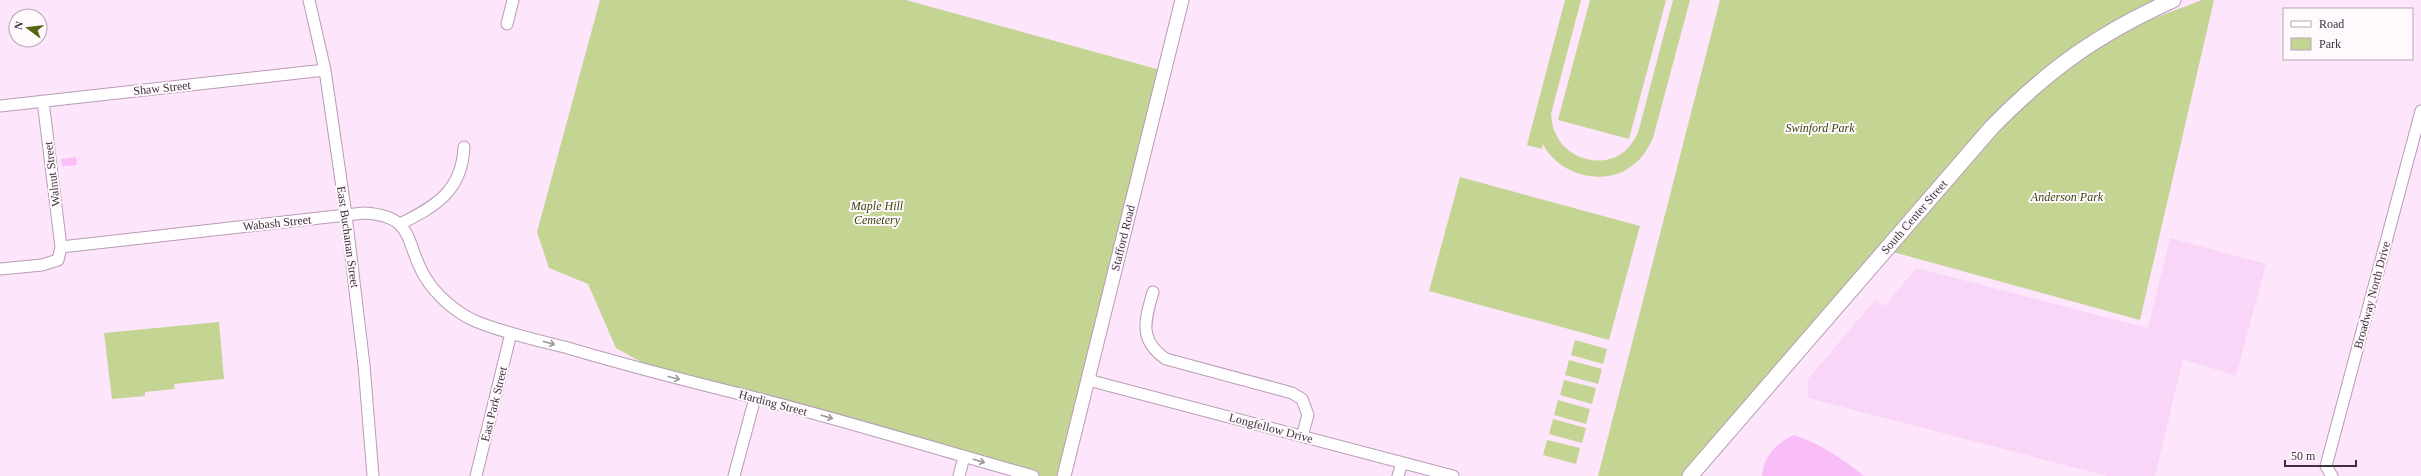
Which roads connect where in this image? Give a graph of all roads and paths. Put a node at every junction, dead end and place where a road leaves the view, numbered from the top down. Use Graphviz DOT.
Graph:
graph roads {
  1 [pos="309,0"];
  2 [pos="513,0"];
  3 [pos="1182,0"];
  4 [pos="2174,0"];
  5 [pos="507,24"];
  6 [pos="325,70"];
  7 [pos="43,101"];
  8 [pos="0,106"];
  9 [pos="2421,111"];
  10 [pos="464,147"];
  11 [pos="346,215"];
  12 [pos="400,224"];
  13 [pos="61,247"];
  14 [pos="0,269"];
  15 [pos="1152,292"];
  16 [pos="511,332"];
  17 [pos="1088,380"];
  18 [pos="755,398"];
  19 [pos="1302,436"];
  20 [pos="964,457"];
  21 [pos="1402,463"];
  22 [pos="373,476"];
  23 [pos="476,476"];
  24 [pos="734,476"];
  25 [pos="959,476"];
  26 [pos="1033,476"];
  27 [pos="1064,476"];
  28 [pos="1398,476"];
  29 [pos="1453,476"];
  30 [pos="1690,476"];
  31 [pos="2332,476"];
  1 -- 6 [label="street, East Buchanan Street"];
  2 -- 5 [label="street"];
  3 -- 17 [label="street, Stafford Road"];
  4 -- 30 [label="main road, South Center Street"];
  6 -- 7 [label="street, Shaw Street"];
  6 -- 11 [label="street, East Buchanan Street"];
  7 -- 8 [label="street, Shaw Street"];
  7 -- 13 [label="street, Walnut Street"];
  9 -- 31 [label="street, Broadway North Drive"];
  10 -- 12 [label="street"];
  11 -- 12 [label="street, Wabash Street"];
  11 -- 13 [label="street, Wabash Street"];
  11 -- 22 [label="street, East Buchanan Street"];
  12 -- 16 [label="street"];
  13 -- 14 [label="street"];
  15 -- 19 [label="street"];
  16 -- 18 [label="street, Harding Street, one-way"];
  16 -- 23 [label="street, East Park Street"];
  17 -- 19 [label="street, Longfellow Drive"];
  17 -- 27 [label="street, Stafford Road"];
  18 -- 20 [label="street, Harding Street, one-way"];
  18 -- 24 [label="street"];
  19 -- 21 [label="street, Longfellow Drive"];
  20 -- 25 [label="street"];
  20 -- 26 [label="street, Harding Street, one-way"];
  21 -- 28 [label="street"];
  21 -- 29 [label="street, Longfellow Drive"];
}
